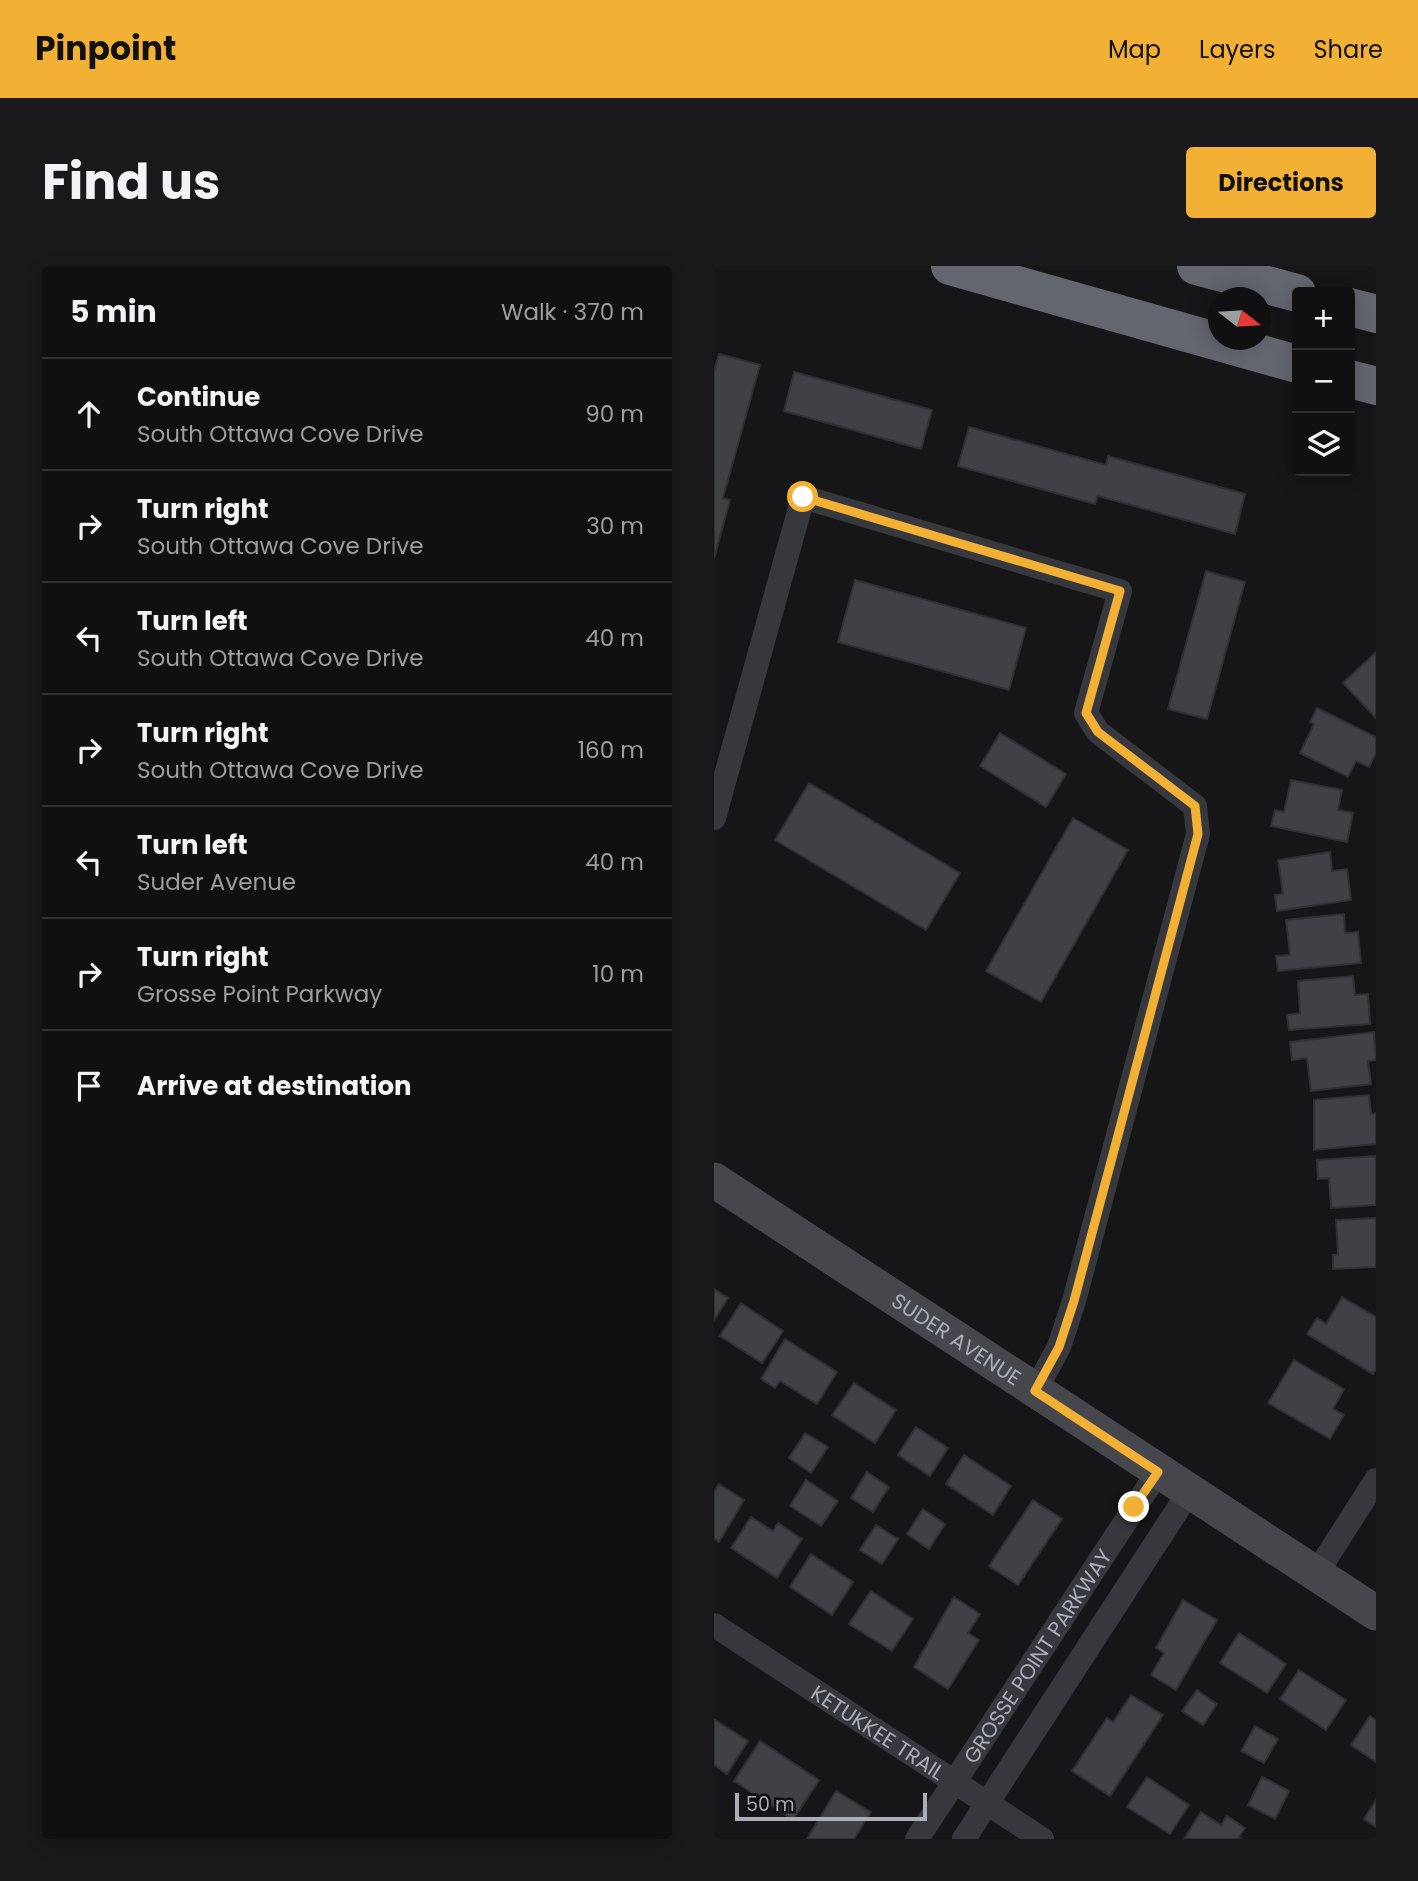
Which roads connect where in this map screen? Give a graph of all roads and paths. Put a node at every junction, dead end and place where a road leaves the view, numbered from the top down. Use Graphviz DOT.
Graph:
graph roads {
  1 [pos="950,266"];
  2 [pos="1196,266"];
  3 [pos="1292,292"];
  4 [pos="1355,308"];
  5 [pos="1376,314"];
  6 [pos="1292,363"];
  7 [pos="1355,380"];
  8 [pos="1376,386"];
  9 [pos="714,818"];
  10 [pos="714,1180"];
  11 [pos="1035,1391"];
  12 [pos="1158,1472"];
  13 [pos="1376,1479"];
  14 [pos="1189,1492"];
  15 [pos="1315,1574"];
  16 [pos="1376,1613"];
  17 [pos="714,1625"];
  18 [pos="953,1781"];
  19 [pos="987,1803"];
  20 [pos="917,1839"];
  21 [pos="964,1839"];
  22 [pos="1042,1839"];
  1 -- 6 [label="highway"];
  2 -- 3 [label="highway"];
  4 -- 5 [label="highway"];
  7 -- 8 [label="highway"];
  9 -- 11 [label="street"];
  10 -- 11 [label="street, SUDER AVENUE"];
  11 -- 12 [label="street, SUDER AVENUE"];
  12 -- 14 [label="street, SUDER AVENUE"];
  12 -- 18 [label="street, GROSSE POINT PARKWAY"];
  13 -- 15 [label="street"];
  14 -- 15 [label="street, SUDER AVENUE"];
  14 -- 19 [label="street, GROSSE POINT PARKWAY"];
  15 -- 16 [label="street, SUDER AVENUE"];
  17 -- 18 [label="street, KETUKKEE TRAIL"];
  18 -- 19 [label="street, KETUKKEE TRAIL"];
  18 -- 20 [label="street, GROSSE POINT PARKWAY"];
  19 -- 21 [label="street, GROSSE POINT PARKWAY"];
  19 -- 22 [label="street, KETUKKEE TRAIL"];
}
